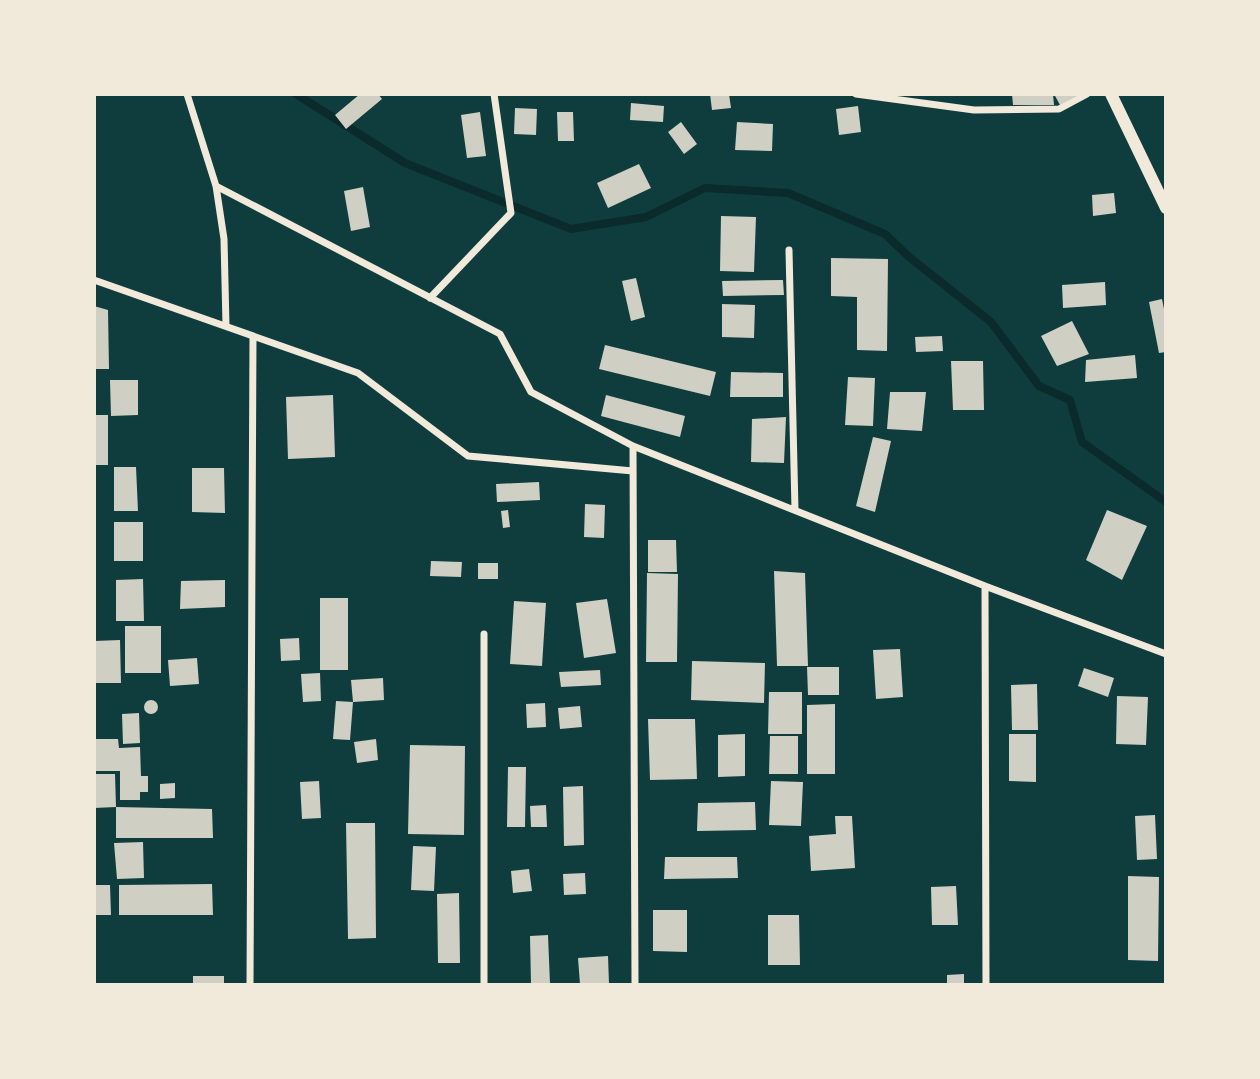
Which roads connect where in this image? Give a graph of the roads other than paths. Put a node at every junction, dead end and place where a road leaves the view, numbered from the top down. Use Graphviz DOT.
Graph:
graph roads {
  1 [pos="187,94"];
  2 [pos="494,94"];
  3 [pos="856,94"];
  4 [pos="1087,94"];
  5 [pos="1111,94"];
  6 [pos="216,186"];
  7 [pos="1166,208"];
  8 [pos="789,250"];
  9 [pos="94,280"];
  10 [pos="430,298"];
  11 [pos="226,326"];
  12 [pos="253,336"];
  13 [pos="634,446"];
  14 [pos="634,471"];
  15 [pos="795,510"];
  16 [pos="985,586"];
  17 [pos="484,634"];
  18 [pos="1166,654"];
  19 [pos="250,985"];
  20 [pos="484,985"];
  21 [pos="635,985"];
  22 [pos="986,985"];
  1 -- 6 [label="street"];
  2 -- 10 [label="street"];
  3 -- 4 [label="street"];
  5 -- 7 [label="street"];
  6 -- 10 [label="street"];
  6 -- 11 [label="street"];
  8 -- 15 [label="street"];
  9 -- 11 [label="street"];
  10 -- 13 [label="street"];
  11 -- 12 [label="street"];
  12 -- 14 [label="street"];
  12 -- 19 [label="street"];
  13 -- 14 [label="street"];
  13 -- 15 [label="street"];
  14 -- 21 [label="street"];
  15 -- 16 [label="street"];
  16 -- 18 [label="street"];
  16 -- 22 [label="street"];
  17 -- 20 [label="street"];
}
